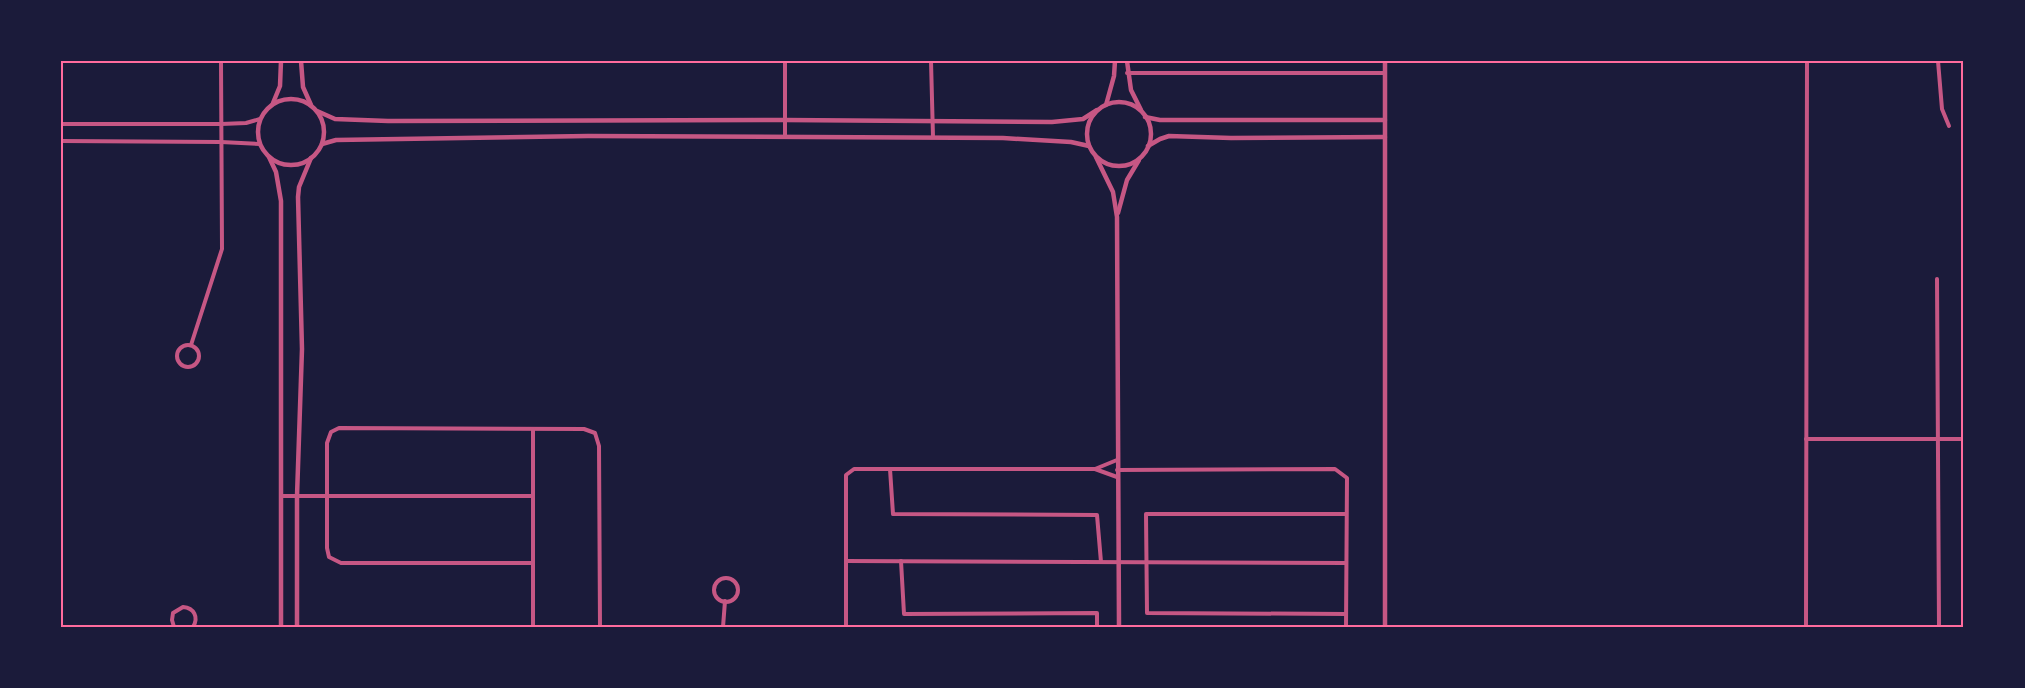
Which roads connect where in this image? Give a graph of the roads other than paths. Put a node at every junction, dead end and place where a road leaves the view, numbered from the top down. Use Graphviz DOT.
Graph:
graph roads {
  1 [pos="221,61"];
  2 [pos="281,61"];
  3 [pos="301,61"];
  4 [pos="785,61"];
  5 [pos="931,61"];
  6 [pos="1115,61"];
  7 [pos="1127,61"];
  8 [pos="1385,61"];
  9 [pos="1807,61"];
  10 [pos="1938,61"];
  11 [pos="1127,72"];
  12 [pos="1385,73"];
  13 [pos="273,104"];
  14 [pos="1106,105"];
  15 [pos="312,106"];
  16 [pos="1098,110"];
  17 [pos="317,111"];
  18 [pos="1141,112"];
  19 [pos="1145,117"];
  20 [pos="260,119"];
  21 [pos="785,120"];
  22 [pos="933,120"];
  23 [pos="1384,120"];
  24 [pos="61,124"];
  25 [pos="222,124"];
  26 [pos="1949,126"];
  27 [pos="785,137"];
  28 [pos="1384,137"];
  29 [pos="933,138"];
  30 [pos="61,141"];
  31 [pos="221,142"];
  32 [pos="260,144"];
  33 [pos="322,144"];
  34 [pos="1089,146"];
  35 [pos="1148,146"];
  36 [pos="268,156"];
  37 [pos="1096,157"];
  38 [pos="311,158"];
  39 [pos="1140,158"];
  40 [pos="1117,216"];
  41 [pos="1937,279"];
  42 [pos="191,345"];
  43 [pos="533,429"];
  44 [pos="1806,439"];
  45 [pos="1939,439"];
  46 [pos="1964,439"];
  47 [pos="1117,460"];
  48 [pos="890,469"];
  49 [pos="1095,469"];
  50 [pos="1117,470"];
  51 [pos="1117,477"];
  52 [pos="281,496"];
  53 [pos="297,496"];
  54 [pos="327,496"];
  55 [pos="533,496"];
  56 [pos="1346,514"];
  57 [pos="846,561"];
  58 [pos="901,561"];
  59 [pos="1101,562"];
  60 [pos="1119,562"];
  61 [pos="1146,562"];
  62 [pos="533,563"];
  63 [pos="1346,563"];
  64 [pos="725,601"];
  65 [pos="1346,614"];
  66 [pos="174,627"];
  67 [pos="193,627"];
  68 [pos="281,627"];
  69 [pos="297,627"];
  70 [pos="533,627"];
  71 [pos="600,627"];
  72 [pos="723,627"];
  73 [pos="846,627"];
  74 [pos="1097,627"];
  75 [pos="1119,627"];
  76 [pos="1346,627"];
  77 [pos="1385,627"];
  78 [pos="1806,627"];
  79 [pos="1939,627"];
  1 -- 25 [label="street"];
  2 -- 13 [label="street"];
  3 -- 15 [label="street"];
  4 -- 21 [label="street"];
  5 -- 22 [label="street"];
  6 -- 14 [label="street"];
  7 -- 11 [label="street"];
  8 -- 12 [label="street"];
  9 -- 44 [label="street"];
  10 -- 26 [label="street"];
  11 -- 12 [label="street"];
  11 -- 18 [label="street"];
  12 -- 23 [label="street"];
  13 -- 15 [label="street"];
  13 -- 20 [label="street"];
  14 -- 16 [label="street"];
  14 -- 18 [label="street"];
  15 -- 17 [label="street"];
  16 -- 22 [label="street"];
  16 -- 34 [label="street"];
  17 -- 21 [label="street"];
  17 -- 33 [label="street"];
  18 -- 19 [label="street"];
  19 -- 23 [label="street"];
  19 -- 35 [label="street"];
  20 -- 25 [label="street"];
  20 -- 32 [label="street"];
  21 -- 22 [label="street"];
  21 -- 27 [label="street"];
  22 -- 29 [label="street"];
  23 -- 28 [label="street"];
  24 -- 25 [label="street"];
  25 -- 31 [label="street"];
  27 -- 29 [label="street"];
  27 -- 33 [label="street"];
  28 -- 35 [label="street"];
  28 -- 77 [label="street"];
  29 -- 34 [label="street"];
  30 -- 31 [label="street"];
  31 -- 32 [label="street"];
  31 -- 42 [label="street"];
  32 -- 36 [label="street"];
  33 -- 38 [label="street"];
  34 -- 37 [label="street"];
  35 -- 39 [label="street"];
  36 -- 38 [label="street"];
  36 -- 52 [label="street"];
  37 -- 39 [label="street"];
  37 -- 40 [label="street"];
  38 -- 53 [label="street"];
  39 -- 40 [label="street"];
  40 -- 47 [label="street"];
  41 -- 45 [label="street"];
  42 -- 42 [label="street"];
  43 -- 54 [label="street"];
  43 -- 55 [label="street"];
  43 -- 71 [label="street"];
  44 -- 45 [label="street"];
  44 -- 78 [label="street"];
  45 -- 46 [label="street"];
  45 -- 79 [label="street"];
  47 -- 49 [label="street"];
  47 -- 50 [label="street"];
  48 -- 49 [label="street"];
  48 -- 57 [label="street"];
  48 -- 59 [label="street"];
  49 -- 51 [label="street"];
  50 -- 51 [label="street"];
  50 -- 56 [label="street"];
  51 -- 60 [label="street"];
  52 -- 53 [label="street"];
  52 -- 68 [label="street"];
  53 -- 54 [label="street"];
  53 -- 69 [label="street"];
  54 -- 55 [label="street"];
  54 -- 62 [label="street"];
  55 -- 62 [label="street"];
  56 -- 61 [label="street"];
  56 -- 63 [label="street"];
  57 -- 58 [label="street"];
  57 -- 73 [label="street"];
  58 -- 59 [label="street"];
  58 -- 74 [label="street"];
  59 -- 60 [label="street"];
  60 -- 61 [label="street"];
  60 -- 75 [label="street"];
  61 -- 63 [label="street"];
  61 -- 65 [label="street"];
  62 -- 70 [label="street"];
  63 -- 65 [label="street"];
  64 -- 64 [label="street"];
  64 -- 72 [label="street"];
  65 -- 76 [label="street"];
  66 -- 67 [label="street"];
}
